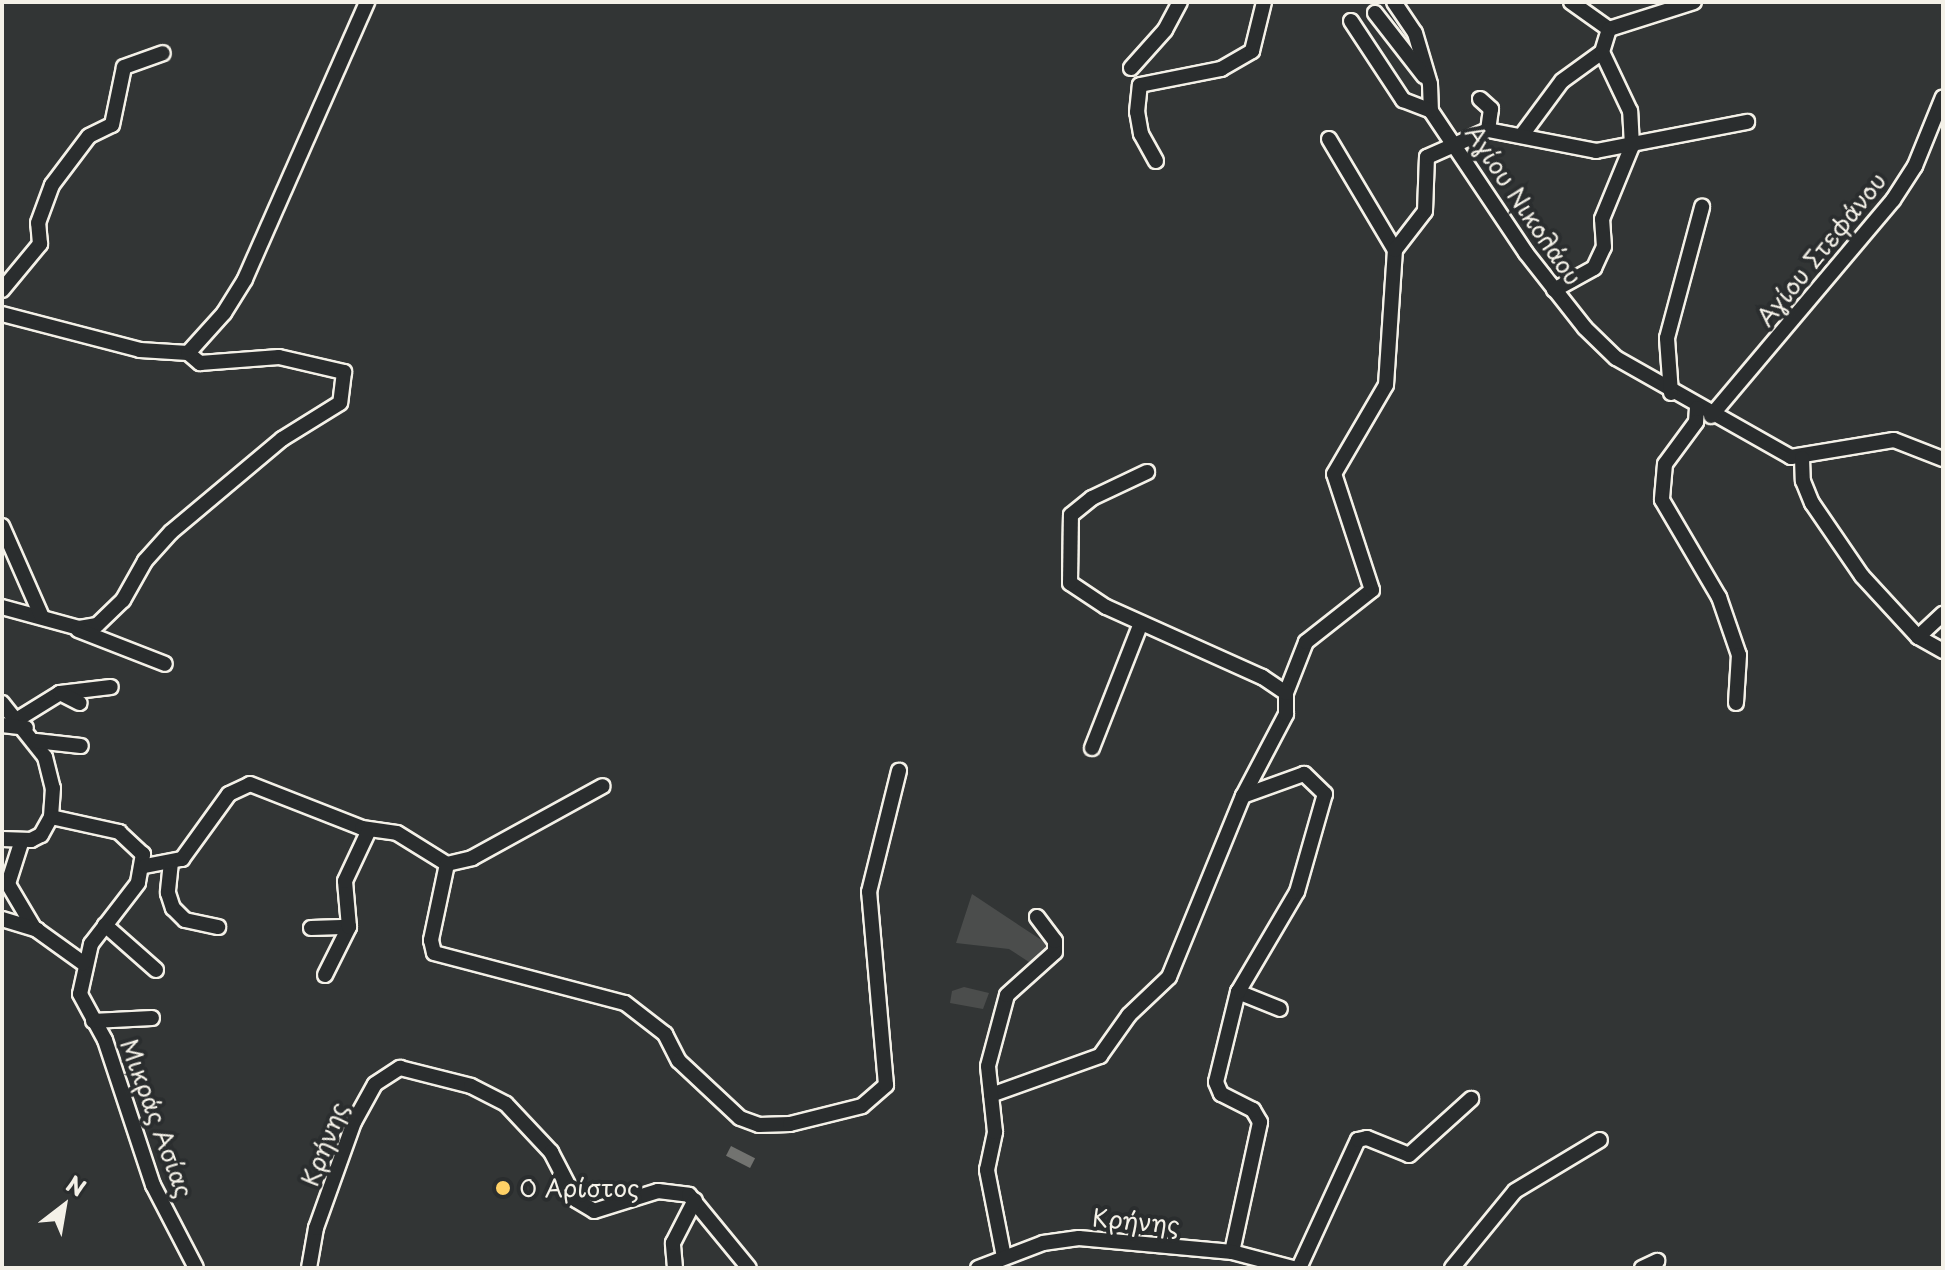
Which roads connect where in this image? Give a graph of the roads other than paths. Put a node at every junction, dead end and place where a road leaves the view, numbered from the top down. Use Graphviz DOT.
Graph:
graph roads {
  1 [pos="367,2"];
  2 [pos="1180,2"];
  3 [pos="1264,2"];
  4 [pos="1394,2"];
  5 [pos="1571,2"];
  6 [pos="1694,2"];
  7 [pos="1675,3"];
  8 [pos="1375,13"];
  9 [pos="1351,21"];
  10 [pos="1609,29"];
  11 [pos="1602,52"];
  12 [pos="163,53"];
  13 [pos="1131,68"];
  14 [pos="1430,84"];
  15 [pos="1943,97"];
  16 [pos="1480,99"];
  17 [pos="1431,111"];
  18 [pos="1747,122"];
  19 [pos="1488,130"];
  20 [pos="1522,135"];
  21 [pos="1329,139"];
  22 [pos="1632,146"];
  23 [pos="1458,147"];
  24 [pos="1156,161"];
  25 [pos="1702,207"];
  26 [pos="1395,250"];
  27 [pos="2,290"];
  28 [pos="1554,290"];
  29 [pos="2,314"];
  30 [pos="188,353"];
  31 [pos="1671,393"];
  32 [pos="1697,408"];
  33 [pos="1711,416"];
  34 [pos="1802,458"];
  35 [pos="1943,459"];
  36 [pos="1147,472"];
  37 [pos="2,526"];
  38 [pos="2,607"];
  39 [pos="1943,614"];
  40 [pos="42,617"];
  41 [pos="1141,623"];
  42 [pos="71,626"];
  43 [pos="1918,637"];
  44 [pos="1943,651"];
  45 [pos="165,664"];
  46 [pos="111,687"];
  47 [pos="60,693"];
  48 [pos="1286,693"];
  49 [pos="2,703"];
  50 [pos="80,703"];
  51 [pos="1736,703"];
  52 [pos="2,725"];
  53 [pos="27,729"];
  54 [pos="81,746"];
  55 [pos="1092,748"];
  56 [pos="899,771"];
  57 [pos="603,786"];
  58 [pos="1243,796"];
  59 [pos="51,817"];
  60 [pos="369,830"];
  61 [pos="2,839"];
  62 [pos="21,843"];
  63 [pos="171,862"];
  64 [pos="447,864"];
  65 [pos="145,866"];
  66 [pos="1037,917"];
  67 [pos="2,919"];
  68 [pos="105,925"];
  69 [pos="218,927"];
  70 [pos="349,927"];
  71 [pos="34,928"];
  72 [pos="311,928"];
  73 [pos="83,963"];
  74 [pos="156,970"];
  75 [pos="325,975"];
  76 [pos="1238,992"];
  77 [pos="1280,1009"];
  78 [pos="152,1018"];
  79 [pos="93,1021"];
  80 [pos="991,1095"];
  81 [pos="1471,1099"];
  82 [pos="1600,1140"];
  83 [pos="695,1200"];
  84 [pos="1232,1252"];
  85 [pos="1004,1257"];
  86 [pos="1657,1261"];
  87 [pos="196,1268"];
  88 [pos="309,1268"];
  89 [pos="675,1268"];
  90 [pos="749,1268"];
  91 [pos="978,1268"];
  92 [pos="1293,1268"];
  93 [pos="1299,1268"];
  94 [pos="1452,1268"];
  95 [pos="1642,1268"];
  1 -- 30 [label="street"];
  2 -- 13 [label="street"];
  3 -- 24 [label="street"];
  4 -- 14 [label="street"];
  5 -- 10 [label="street"];
  6 -- 7 [label="street"];
  7 -- 10 [label="street"];
  8 -- 14 [label="street"];
  9 -- 17 [label="street"];
  10 -- 11 [label="street"];
  11 -- 20 [label="street"];
  11 -- 22 [label="street"];
  12 -- 27 [label="street"];
  14 -- 17 [label="street"];
  15 -- 33 [label="street, Αγίου Στεφάνου"];
  16 -- 19 [label="street"];
  17 -- 23 [label="street, Αγίου Νικολάου"];
  18 -- 22 [label="street"];
  19 -- 20 [label="street"];
  19 -- 23 [label="street"];
  20 -- 22 [label="street"];
  21 -- 26 [label="street"];
  22 -- 28 [label="street"];
  23 -- 26 [label="street"];
  23 -- 28 [label="street, Αγίου Νικολάου"];
  25 -- 31 [label="street"];
  26 -- 48 [label="street"];
  28 -- 31 [label="street, Αγίου Νικολάου"];
  29 -- 30 [label="street"];
  30 -- 42 [label="street"];
  31 -- 32 [label="street, Αγίου Νικολάου"];
  32 -- 33 [label="street, Αγίου Νικολάου"];
  32 -- 51 [label="street"];
  33 -- 34 [label="street, Αγίου Νικολάου"];
  34 -- 35 [label="street"];
  34 -- 43 [label="street"];
  36 -- 41 [label="street"];
  37 -- 40 [label="street"];
  38 -- 40 [label="street"];
  39 -- 43 [label="street"];
  40 -- 42 [label="street"];
  41 -- 48 [label="street"];
  41 -- 55 [label="street"];
  42 -- 45 [label="street"];
  43 -- 44 [label="street"];
  46 -- 47 [label="street"];
  47 -- 50 [label="street"];
  47 -- 53 [label="street"];
  48 -- 58 [label="street"];
  49 -- 53 [label="street"];
  52 -- 53 [label="street"];
  53 -- 54 [label="street"];
  53 -- 59 [label="street"];
  56 -- 64 [label="street"];
  57 -- 64 [label="street"];
  58 -- 76 [label="street"];
  58 -- 80 [label="street"];
  59 -- 62 [label="street"];
  59 -- 65 [label="street"];
  60 -- 63 [label="street"];
  60 -- 64 [label="street"];
  60 -- 70 [label="street"];
  61 -- 62 [label="street"];
  62 -- 71 [label="street"];
  63 -- 65 [label="street"];
  63 -- 69 [label="street"];
  65 -- 68 [label="street, Μικράς Ασίας"];
  66 -- 80 [label="street"];
  67 -- 71 [label="street"];
  68 -- 73 [label="street, Μικράς Ασίας"];
  68 -- 74 [label="street"];
  70 -- 72 [label="street"];
  70 -- 75 [label="street"];
  71 -- 73 [label="street"];
  73 -- 79 [label="street, Μικράς Ασίας"];
  76 -- 77 [label="street"];
  76 -- 84 [label="street"];
  78 -- 79 [label="street"];
  79 -- 87 [label="street, Μικράς Ασίας"];
  80 -- 85 [label="street"];
  81 -- 93 [label="street"];
  82 -- 94 [label="street"];
  83 -- 88 [label="street, Κρήνης"];
  83 -- 89 [label="street"];
  83 -- 90 [label="street"];
  84 -- 85 [label="street, Κρήνης"];
  84 -- 92 [label="street, Κρήνης"];
  85 -- 91 [label="street, Κρήνης"];
  86 -- 95 [label="street"];
}
